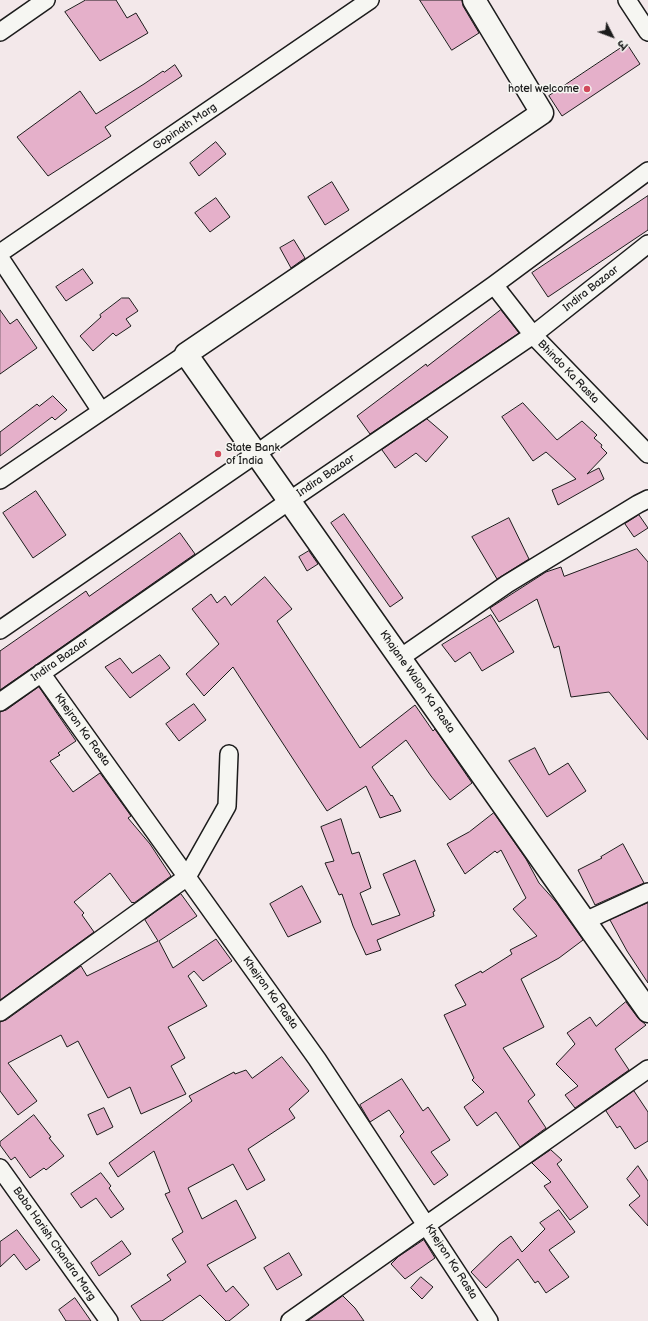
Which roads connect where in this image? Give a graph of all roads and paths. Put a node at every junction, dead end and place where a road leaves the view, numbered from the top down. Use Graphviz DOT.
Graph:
graph roads {
  1 [pos="46,0"];
  2 [pos="370,0"];
  3 [pos="474,0"];
  4 [pos="627,0"];
  5 [pos="0,32"];
  6 [pos="648,32"];
  7 [pos="648,171"];
  8 [pos="648,244"];
  9 [pos="0,254"];
  10 [pos="0,258"];
  11 [pos="494,285"];
  12 [pos="532,335"];
  13 [pos="186,354"];
  14 [pos="101,411"];
  15 [pos="256,454"];
  16 [pos="648,454"];
  17 [pos="0,480"];
  18 [pos="648,499"];
  19 [pos="289,501"];
  20 [pos="0,630"];
  21 [pos="400,658"];
  22 [pos="41,673"];
  23 [pos="0,702"];
  24 [pos="229,754"];
  25 [pos="187,877"];
  26 [pos="648,892"];
  27 [pos="585,921"];
  28 [pos="648,1011"];
  29 [pos="0,1012"];
  30 [pos="648,1069"];
  31 [pos="0,1168"];
  32 [pos="427,1225"];
  33 [pos="109,1321"];
  34 [pos="290,1321"];
  35 [pos="489,1321"];
  1 -- 5 [label="street"];
  2 -- 9 [label="street, Gopinath Marg"];
  3 -- 13 [label="street"];
  4 -- 6 [label="street"];
  7 -- 11 [label="street"];
  8 -- 12 [label="street, Indira Bazaar"];
  10 -- 14 [label="street"];
  11 -- 12 [label="street, Bhindo Ka Rasta"];
  11 -- 15 [label="street"];
  12 -- 16 [label="street, Bhindo Ka Rasta"];
  12 -- 19 [label="street, Indira Bazaar"];
  13 -- 14 [label="street"];
  13 -- 15 [label="street, Khajane Walon Ka Rasta"];
  14 -- 17 [label="street"];
  15 -- 19 [label="street, Khajane Walon Ka Rasta"];
  15 -- 20 [label="street"];
  18 -- 21 [label="street"];
  19 -- 21 [label="street, Khajane Walon Ka Rasta"];
  19 -- 22 [label="street, Indira Bazaar"];
  21 -- 27 [label="street, Khajane Walon Ka Rasta"];
  22 -- 23 [label="street, Indira Bazaar"];
  22 -- 25 [label="street, Khejron Ka Rasta"];
  24 -- 25 [label="street"];
  25 -- 29 [label="street"];
  25 -- 32 [label="street, Khejron Ka Rasta"];
  26 -- 27 [label="street"];
  27 -- 28 [label="street, Khajane Walon Ka Rasta"];
  30 -- 32 [label="street"];
  31 -- 33 [label="street, Baba Harish Chandra Marg"];
  32 -- 34 [label="street"];
  32 -- 35 [label="street, Khejron Ka Rasta"];
}
